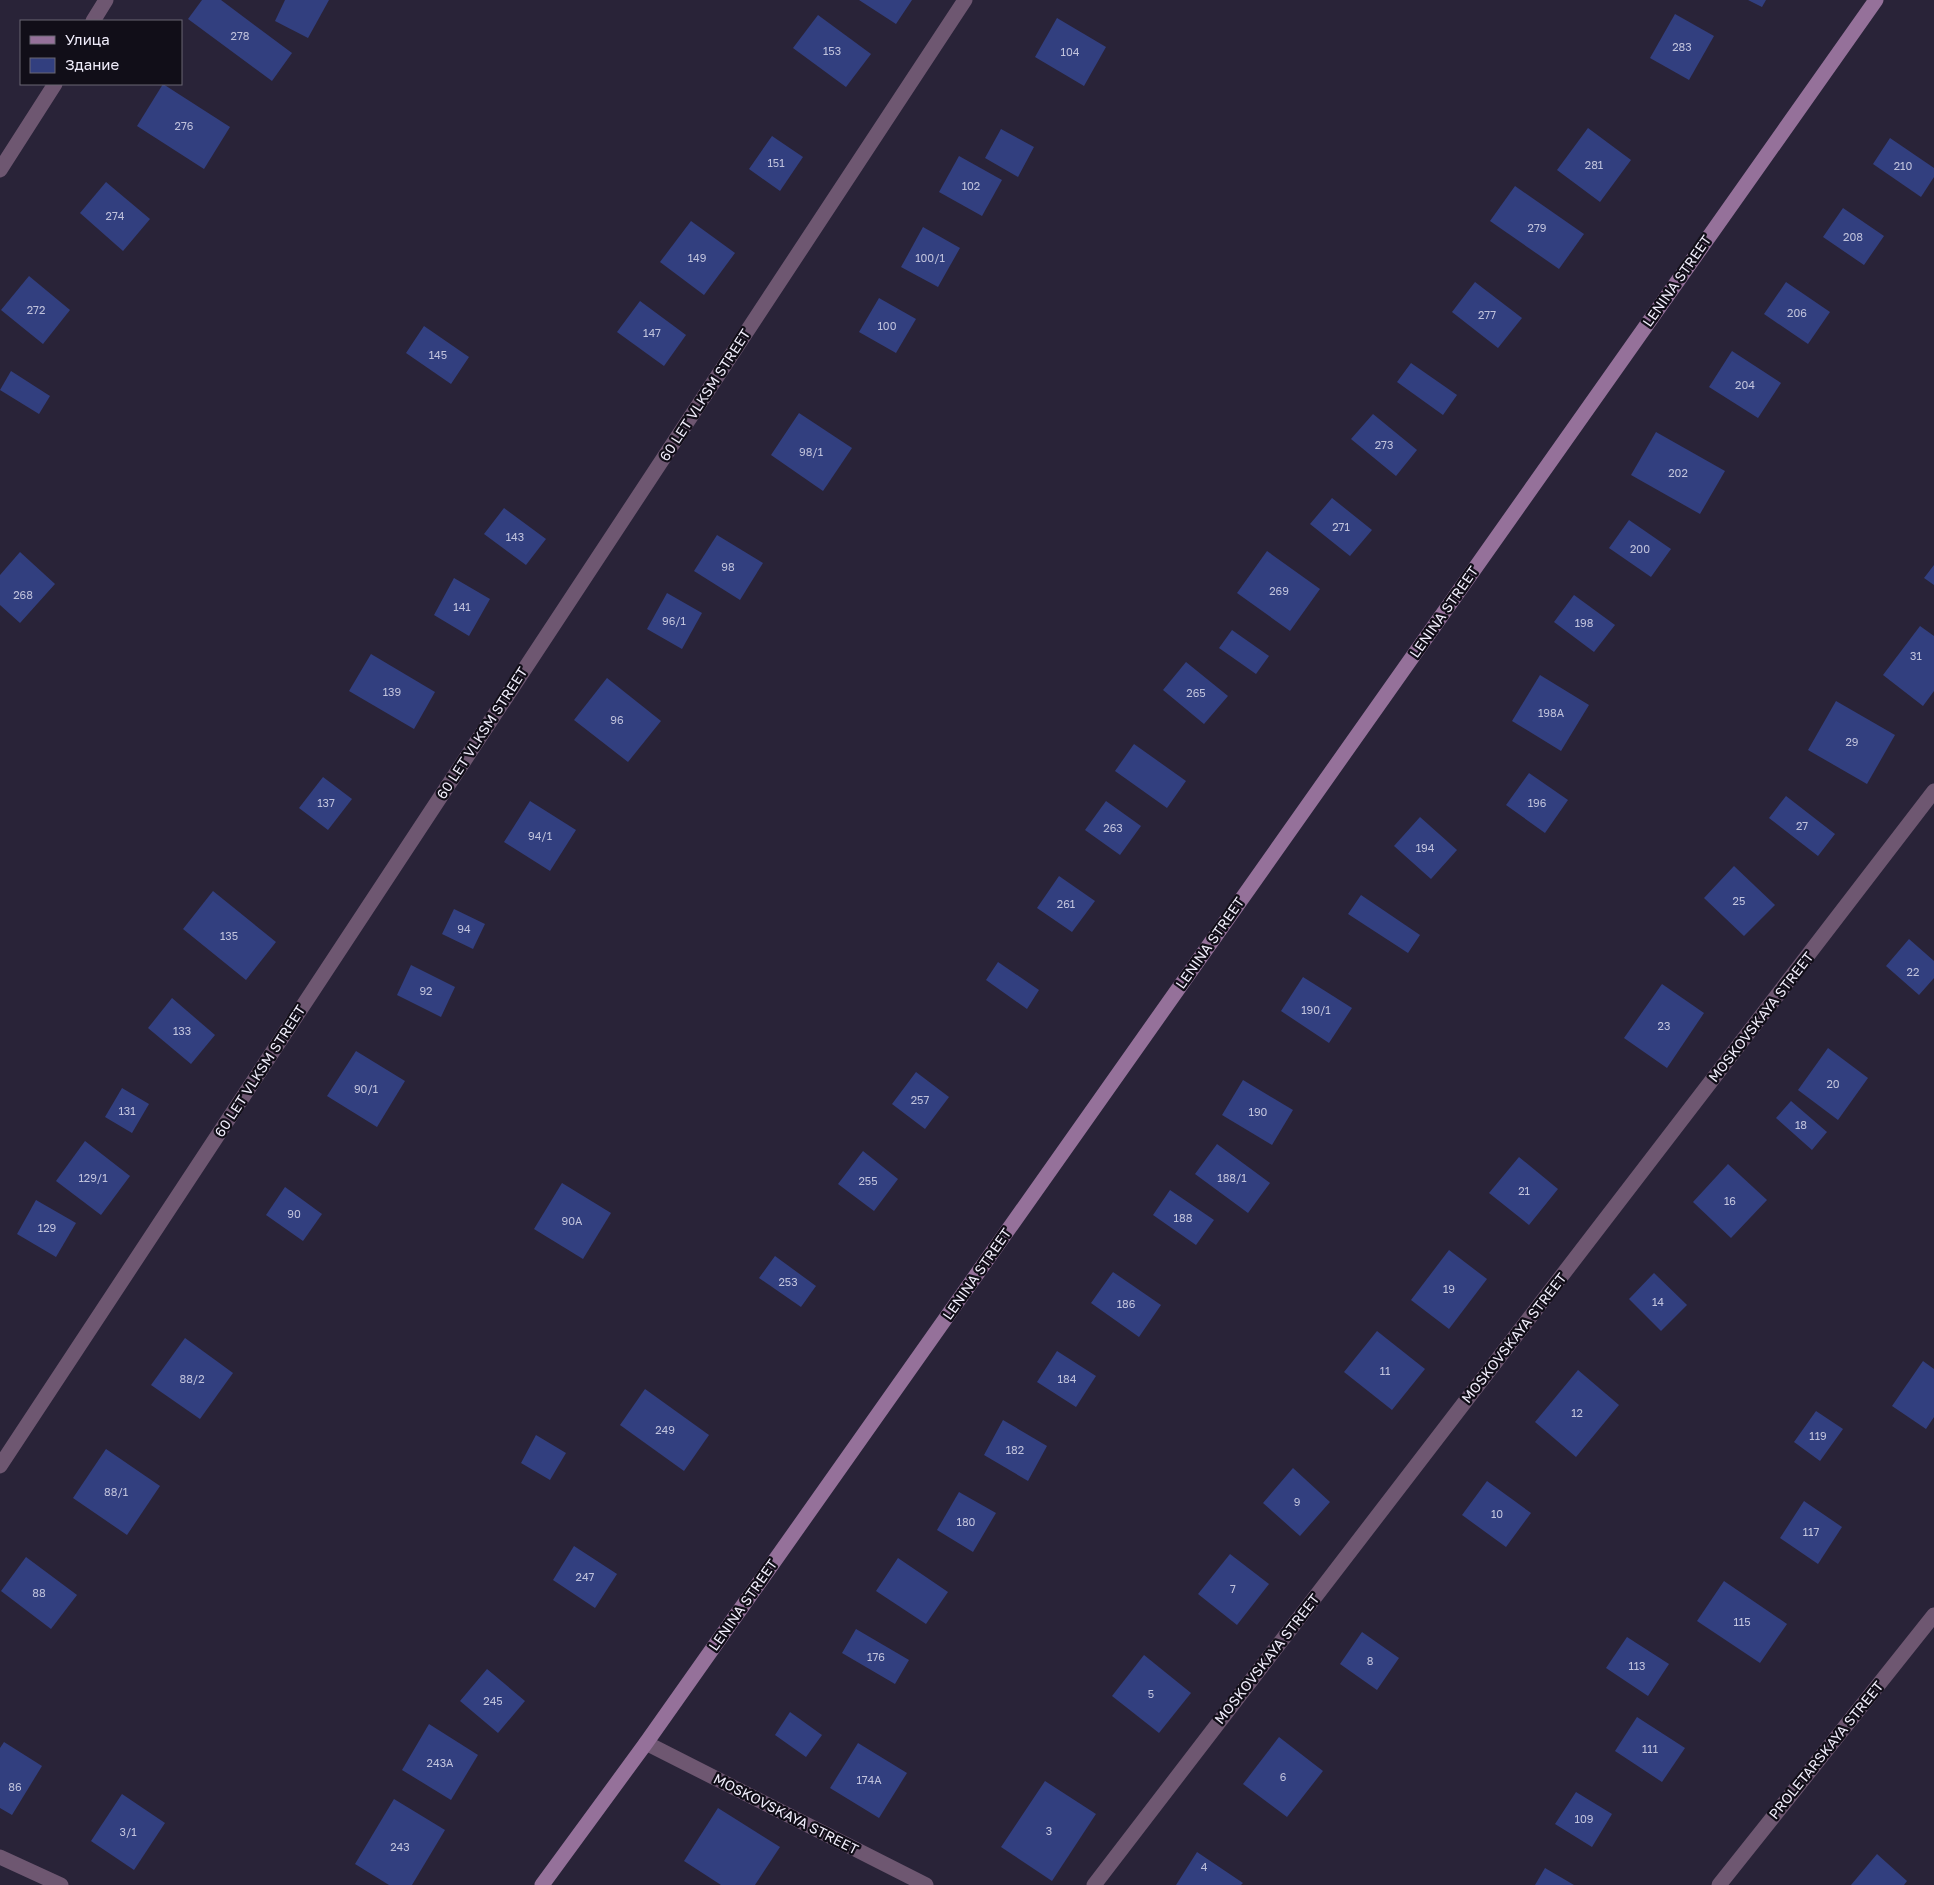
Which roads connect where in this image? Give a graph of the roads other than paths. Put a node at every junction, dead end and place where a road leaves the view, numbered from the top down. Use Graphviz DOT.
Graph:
graph roads {
  1 [pos="106,0"];
  2 [pos="965,0"];
  3 [pos="1876,0"];
  4 [pos="94,20"];
  5 [pos="54,85"];
  6 [pos="0,170"];
  7 [pos="1934,792"];
  8 [pos="0,1466"];
  9 [pos="1934,1615"];
  10 [pos="646,1743"];
  11 [pos="0,1857"];
  12 [pos="61,1885"];
  13 [pos="542,1885"];
  14 [pos="926,1885"];
  15 [pos="1094,1885"];
  16 [pos="1719,1885"];
  1 -- 4 [label="street"];
  2 -- 8 [label="street, 60 LET VLKSM STREET"];
  3 -- 10 [label="street, LENINA STREET"];
  5 -- 6 [label="street"];
  7 -- 15 [label="street, MOSKOVSKAYA STREET"];
  9 -- 16 [label="street, PROLETARSKAYA STREET"];
  10 -- 13 [label="street, LENINA STREET"];
  10 -- 14 [label="street, MOSKOVSKAYA STREET"];
  11 -- 12 [label="street"];
}
